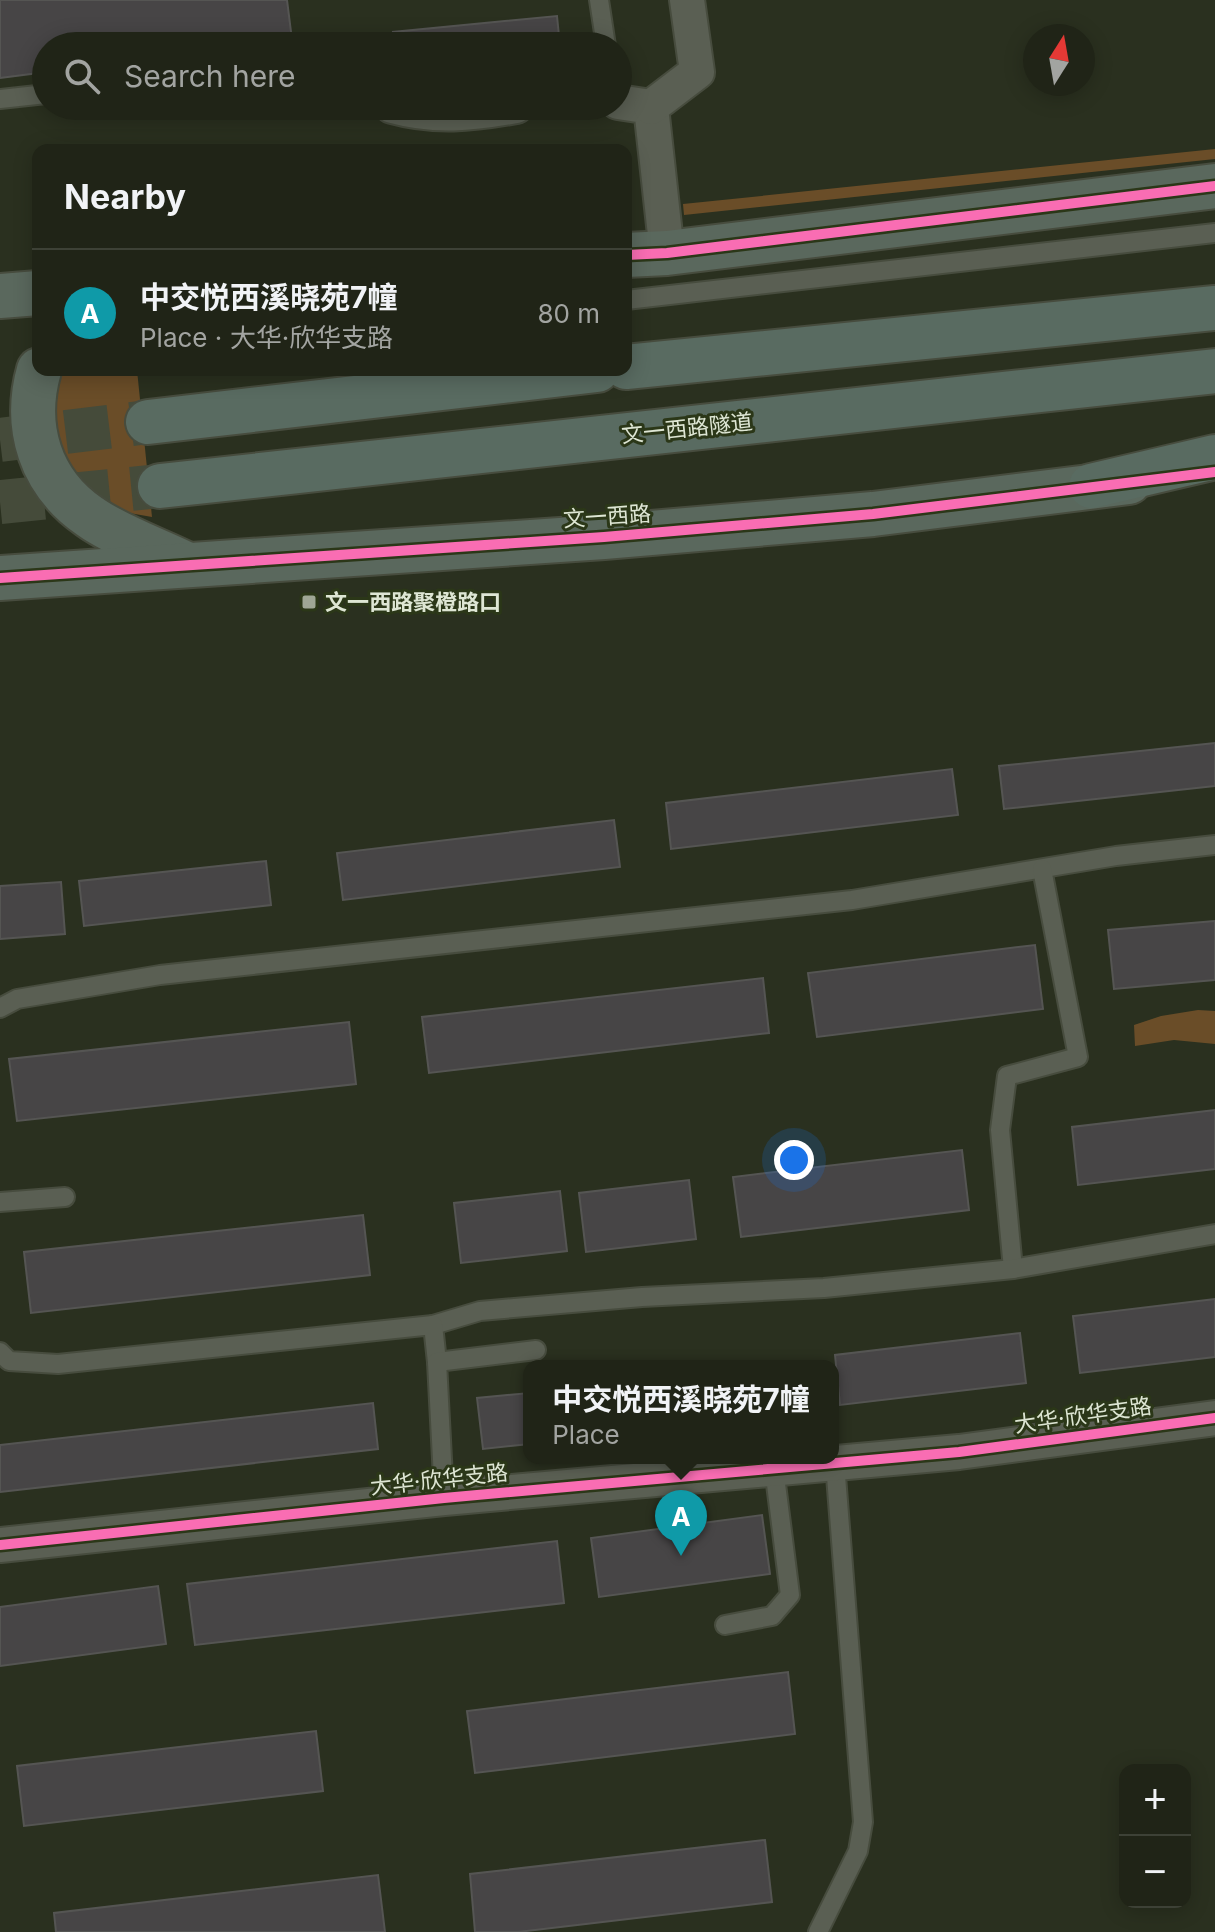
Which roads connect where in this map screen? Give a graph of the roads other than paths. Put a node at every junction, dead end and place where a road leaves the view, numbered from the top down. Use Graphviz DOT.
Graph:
graph roads {
  1 [pos="599,0"];
  2 [pos="687,0"];
  3 [pos="604,32"];
  4 [pos="32,96"];
  5 [pos="0,99"];
  6 [pos="634,104"];
  7 [pos="1215,186"];
  8 [pos="1215,233"];
  9 [pos="646,254"];
  10 [pos="32,293"];
  11 [pos="0,296"];
  12 [pos="632,299"];
  13 [pos="1215,308"];
  14 [pos="632,366"];
  15 [pos="1215,371"];
  16 [pos="38,376"];
  17 [pos="545,376"];
  18 [pos="148,422"];
  19 [pos="1215,457"];
  20 [pos="1215,472"];
  21 [pos="160,486"];
  22 [pos="1091,486"];
  23 [pos="190,565"];
  24 [pos="0,578"];
  25 [pos="1215,845"];
  26 [pos="1042,869"];
  27 [pos="0,1008"];
  28 [pos="65,1197"];
  29 [pos="0,1202"];
  30 [pos="1215,1234"];
  31 [pos="1013,1269"];
  32 [pos="433,1325"];
  33 [pos="536,1350"];
  34 [pos="0,1352"];
  35 [pos="437,1362"];
  36 [pos="1215,1418"];
  37 [pos="839,1463"];
  38 [pos="823,1464"];
  39 [pos="835,1464"];
  40 [pos="774,1468"];
  41 [pos="444,1498"];
  42 [pos="0,1545"];
  43 [pos="725,1625"];
  44 [pos="818,1932"];
  1 -- 3 [label="lane"];
  2 -- 6 [label="street"];
  4 -- 5 [label="lane"];
  6 -- 9 [label="street"];
  7 -- 9 [label="main road"];
  8 -- 12 [label="lane"];
  10 -- 11 [label="main road"];
  13 -- 14 [label="highway"];
  15 -- 21 [label="highway, 文一西路隧道"];
  16 -- 23 [label="main road"];
  17 -- 18 [label="highway"];
  19 -- 22 [label="highway"];
  20 -- 22 [label="main road, 文一西路"];
  22 -- 23 [label="main road, 文一西路"];
  23 -- 24 [label="main road, 文一西路"];
  25 -- 26 [label="lane"];
  26 -- 27 [label="lane"];
  26 -- 31 [label="lane"];
  28 -- 29 [label="lane"];
  30 -- 31 [label="lane"];
  31 -- 32 [label="lane"];
  32 -- 34 [label="lane"];
  32 -- 35 [label="lane"];
  33 -- 35 [label="lane"];
  35 -- 41 [label="lane"];
  36 -- 37 [label="street, 大华·欣华支路"];
  38 -- 40 [label="street, 大华·欣华支路"];
  39 -- 44 [label="lane"];
  40 -- 41 [label="street, 大华·欣华支路"];
  40 -- 43 [label="lane"];
  41 -- 42 [label="street, 大华·欣华支路"];
}
